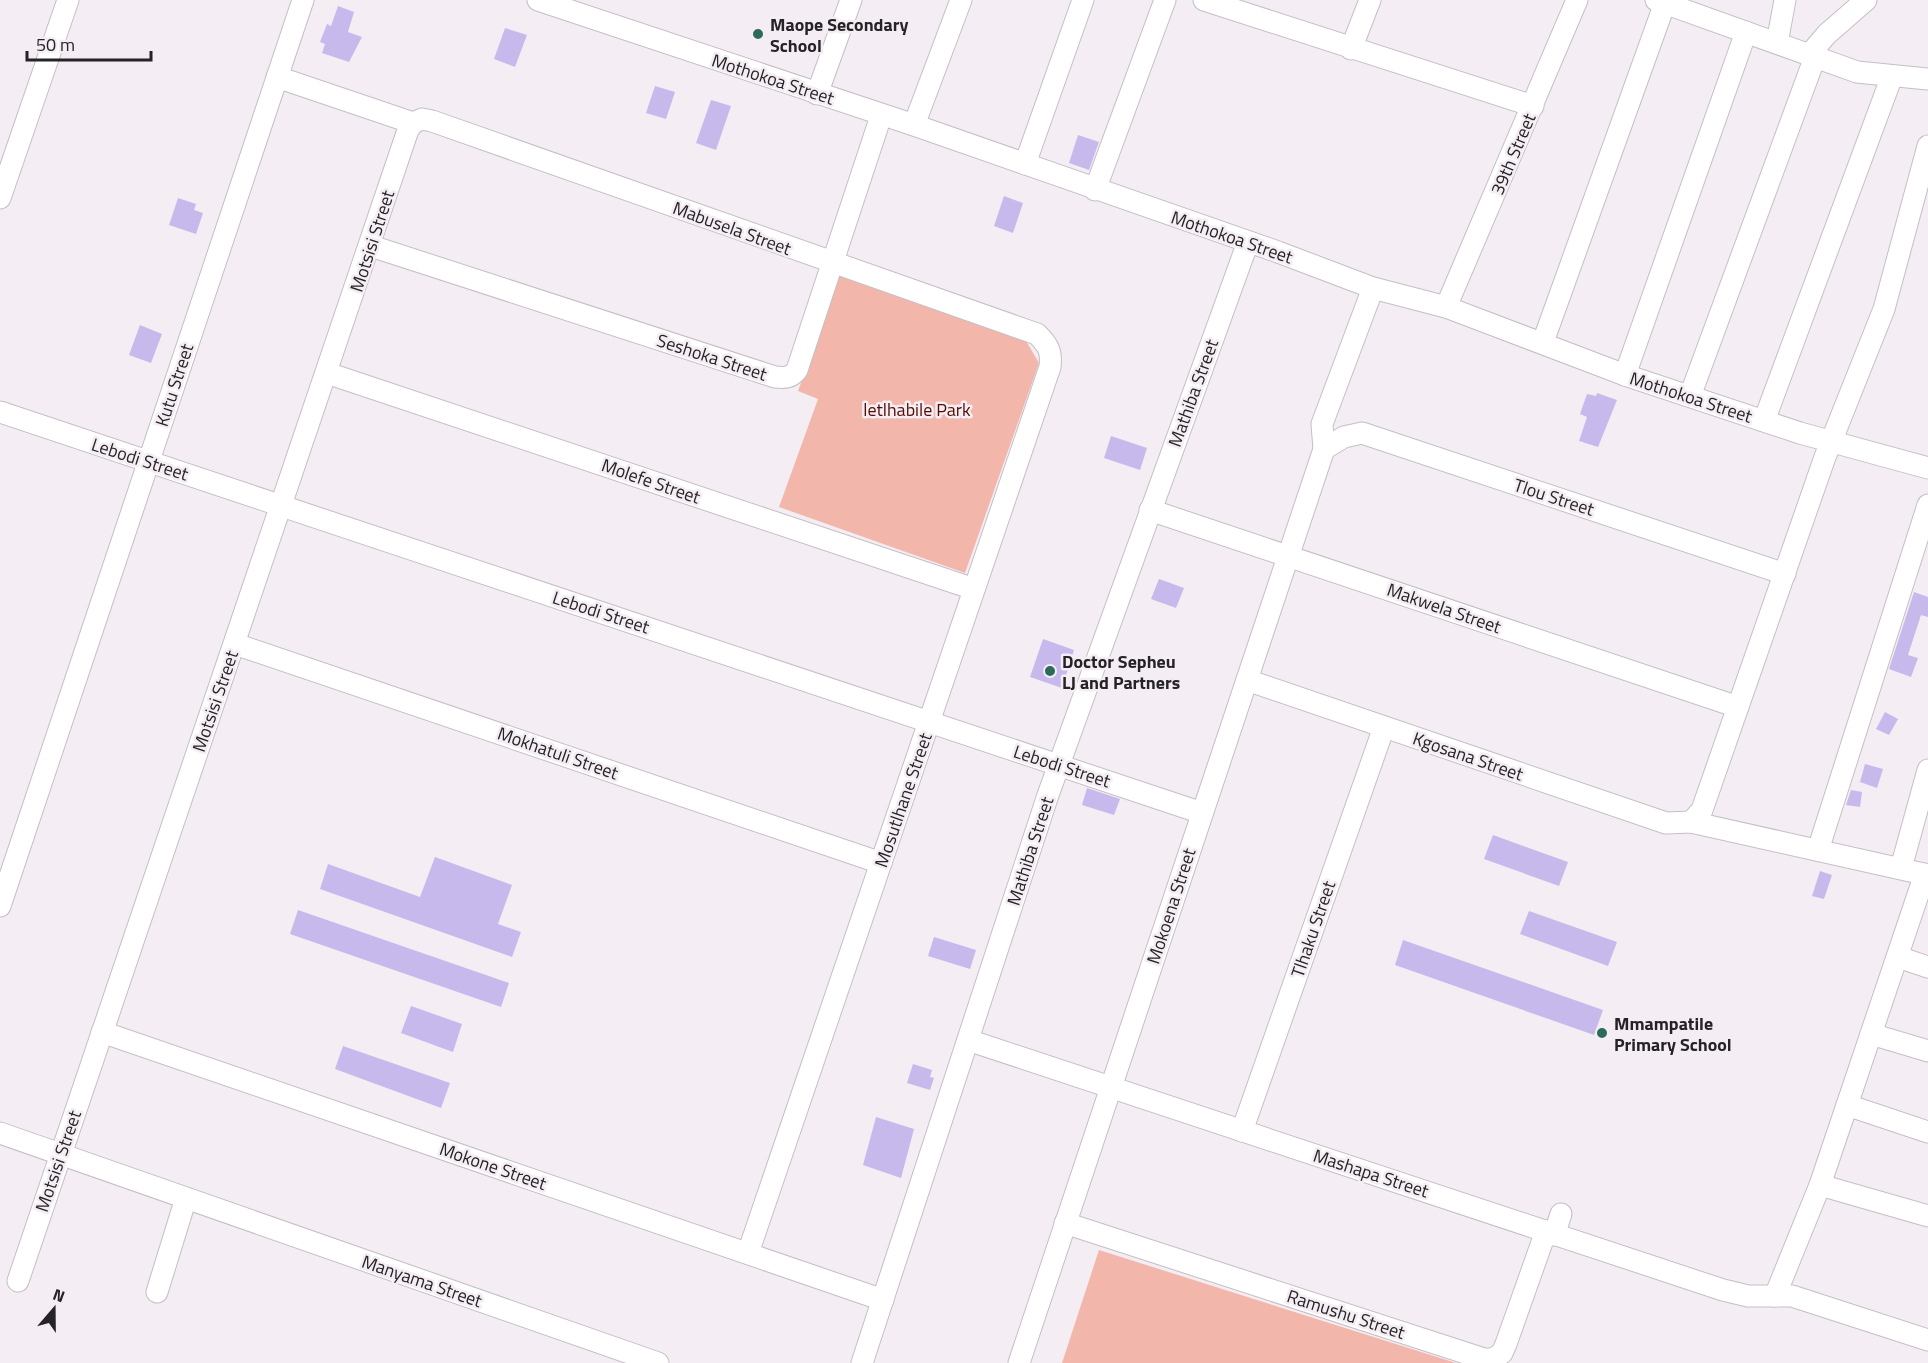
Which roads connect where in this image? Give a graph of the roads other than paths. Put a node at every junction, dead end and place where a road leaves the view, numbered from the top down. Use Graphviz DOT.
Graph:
graph roads {
  1 [pos="68,0"];
  2 [pos="303,0"];
  3 [pos="538,0"];
  4 [pos="851,0"];
  5 [pos="961,0"];
  6 [pos="1083,0"];
  7 [pos="1165,0"];
  8 [pos="1204,0"];
  9 [pos="1370,0"];
  10 [pos="1577,0"];
  11 [pos="1785,0"];
  12 [pos="1866,0"];
  13 [pos="1662,1"];
  14 [pos="1240,5"];
  15 [pos="1746,32"];
  16 [pos="1777,43"];
  17 [pos="1352,49"];
  18 [pos="1812,56"];
  19 [pos="1892,76"];
  20 [pos="277,77"];
  21 [pos="1928,80"];
  22 [pos="817,94"];
  23 [pos="1533,106"];
  24 [pos="881,116"];
  25 [pos="413,123"];
  26 [pos="914,125"];
  27 [pos="1928,146"];
  28 [pos="1025,164"];
  29 [pos="1095,190"];
  30 [pos="0,198"];
  31 [pos="1248,242"];
  32 [pos="371,246"];
  33 [pos="830,263"];
  34 [pos="1373,288"];
  35 [pos="1446,307"];
  36 [pos="1543,342"];
  37 [pos="1048,345"];
  38 [pos="327,373"];
  39 [pos="1626,375"];
  40 [pos="1690,396"];
  41 [pos="0,412"];
  42 [pos="1764,421"];
  43 [pos="1833,442"];
  44 [pos="1324,449"];
  45 [pos="149,462"];
  46 [pos="1928,468"];
  47 [pos="1928,505"];
  48 [pos="282,506"];
  49 [pos="1150,510"];
  50 [pos="1288,556"];
  51 [pos="1785,574"];
  52 [pos="974,589"];
  53 [pos="235,644"];
  54 [pos="1247,680"];
  55 [pos="1738,707"];
  56 [pos="929,722"];
  57 [pos="1384,727"];
  58 [pos="1058,765"];
  59 [pos="1928,770"];
  60 [pos="1202,813"];
  61 [pos="1691,822"];
  62 [pos="1818,850"];
  63 [pos="881,862"];
  64 [pos="1900,868"];
  65 [pos="1927,874"];
  66 [pos="0,906"];
  67 [pos="1898,957"];
  68 [pos="1928,967"];
  69 [pos="102,1032"];
  70 [pos="1871,1034"];
  71 [pos="968,1040"];
  72 [pos="1928,1052"];
  73 [pos="1111,1087"];
  74 [pos="1847,1105"];
  75 [pos="1242,1131"];
  76 [pos="1928,1132"];
  77 [pos="0,1133"];
  78 [pos="60,1155"];
  79 [pos="1820,1185"];
  80 [pos="186,1198"];
  81 [pos="1561,1214"];
  82 [pos="1928,1216"];
  83 [pos="1065,1223"];
  84 [pos="1550,1233"];
  85 [pos="748,1253"];
  86 [pos="18,1281"];
  87 [pos="157,1292"];
  88 [pos="1775,1296"];
  89 [pos="883,1300"];
  90 [pos="1928,1340"];
  91 [pos="658,1363"];
  92 [pos="862,1363"];
  93 [pos="1019,1363"];
  1 -- 30 [label="street"];
  2 -- 20 [label="street, Kutu Street"];
  3 -- 22 [label="street, Mothokoa Street"];
  4 -- 22 [label="street"];
  5 -- 26 [label="street"];
  6 -- 28 [label="street"];
  7 -- 29 [label="street"];
  8 -- 14 [label="street"];
  9 -- 17 [label="street"];
  10 -- 23 [label="street, 39th Street"];
  11 -- 16 [label="street"];
  12 -- 18 [label="street"];
  13 -- 15 [label="street"];
  13 -- 36 [label="street"];
  14 -- 17 [label="street"];
  15 -- 16 [label="street"];
  15 -- 39 [label="street"];
  16 -- 18 [label="street"];
  17 -- 23 [label="street"];
  18 -- 19 [label="street"];
  18 -- 40 [label="street"];
  19 -- 21 [label="street"];
  19 -- 42 [label="street"];
  20 -- 25 [label="street, Mabusela Street"];
  20 -- 45 [label="street, Kutu Street"];
  22 -- 24 [label="street, Mothokoa Street"];
  23 -- 35 [label="street, 39th Street"];
  24 -- 26 [label="street, Mothokoa Street"];
  24 -- 33 [label="street, Seshoka Street"];
  25 -- 32 [label="street, Motsisi Street"];
  25 -- 33 [label="street, Mabusela Street"];
  26 -- 28 [label="street, Mothokoa Street"];
  27 -- 43 [label="street"];
  28 -- 29 [label="street, Mothokoa Street"];
  29 -- 31 [label="street, Mothokoa Street"];
  31 -- 34 [label="street, Mothokoa Street"];
  31 -- 49 [label="street, Mathiba Street"];
  32 -- 33 [label="street, Seshoka Street"];
  32 -- 38 [label="street, Motsisi Street"];
  33 -- 37 [label="street, Mabusela Street"];
  34 -- 35 [label="street, Mothokoa Street"];
  34 -- 44 [label="street, Mokoena Street"];
  35 -- 36 [label="street, Mothokoa Street"];
  36 -- 39 [label="street, Mothokoa Street"];
  37 -- 52 [label="street, Mosutlhane Street"];
  38 -- 48 [label="street, Motsisi Street"];
  38 -- 52 [label="street, Molefe Street"];
  39 -- 40 [label="street, Mothokoa Street"];
  40 -- 42 [label="street, Mothokoa Street"];
  41 -- 45 [label="street, Lebodi Street"];
  42 -- 43 [label="street, Mothokoa Street"];
  43 -- 46 [label="street, Mothokoa Street"];
  43 -- 51 [label="street"];
  44 -- 50 [label="street, Mokoena Street"];
  44 -- 51 [label="street, Tlou Street"];
  45 -- 48 [label="street, Lebodi Street"];
  45 -- 66 [label="street, Kutu Street"];
  47 -- 62 [label="street"];
  48 -- 53 [label="street, Motsisi Street"];
  48 -- 56 [label="street, Lebodi Street"];
  49 -- 50 [label="street, Makwela Street"];
  49 -- 58 [label="street, Mathiba Street"];
  50 -- 54 [label="street, Mokoena Street"];
  50 -- 55 [label="street, Makwela Street"];
  51 -- 55 [label="street"];
  52 -- 56 [label="street, Mosutlhane Street"];
  53 -- 63 [label="street, Mokhatuli Street"];
  53 -- 69 [label="street, Motsisi Street"];
  54 -- 57 [label="street, Kgosana Street"];
  54 -- 60 [label="street, Mokoena Street"];
  55 -- 61 [label="street"];
  56 -- 58 [label="street, Lebodi Street"];
  56 -- 63 [label="street, Mosutlhane Street"];
  57 -- 61 [label="street, Kgosana Street"];
  57 -- 75 [label="street, Tlhaku Street"];
  58 -- 60 [label="street, Lebodi Street"];
  58 -- 71 [label="street, Mathiba Street"];
  59 -- 64 [label="street"];
  60 -- 73 [label="street, Mokoena Street"];
  61 -- 62 [label="street, Kgosana Street"];
  62 -- 64 [label="street, Kgosana Street"];
  63 -- 85 [label="street, Mosutlhane Street"];
  64 -- 65 [label="street, Kgosana Street"];
  65 -- 67 [label="street"];
  67 -- 68 [label="street"];
  67 -- 70 [label="street"];
  69 -- 78 [label="street, Motsisi Street"];
  69 -- 85 [label="street, Mokone Street"];
  70 -- 72 [label="street"];
  70 -- 74 [label="street"];
  71 -- 73 [label="street, Mashapa Street"];
  71 -- 89 [label="street, Mathiba Street"];
  73 -- 75 [label="street, Mashapa Street"];
  73 -- 83 [label="street, Mokoena Street"];
  74 -- 76 [label="street"];
  74 -- 79 [label="street"];
  75 -- 84 [label="street, Mashapa Street"];
  77 -- 78 [label="street, Manyama Street"];
  78 -- 80 [label="street, Manyama Street"];
  78 -- 86 [label="street, Motsisi Street"];
  79 -- 82 [label="street"];
  79 -- 88 [label="street"];
  80 -- 87 [label="street"];
  80 -- 91 [label="street, Manyama Street"];
  81 -- 84 [label="street"];
  83 -- 84 [label="street, Ramushu Street"];
  83 -- 93 [label="street, Mokoena Street"];
  84 -- 88 [label="street, Mashapa Street"];
  85 -- 89 [label="street, Mokone Street"];
  88 -- 90 [label="street, Mashapa Street"];
  89 -- 92 [label="street, Mathiba Street"];
}
